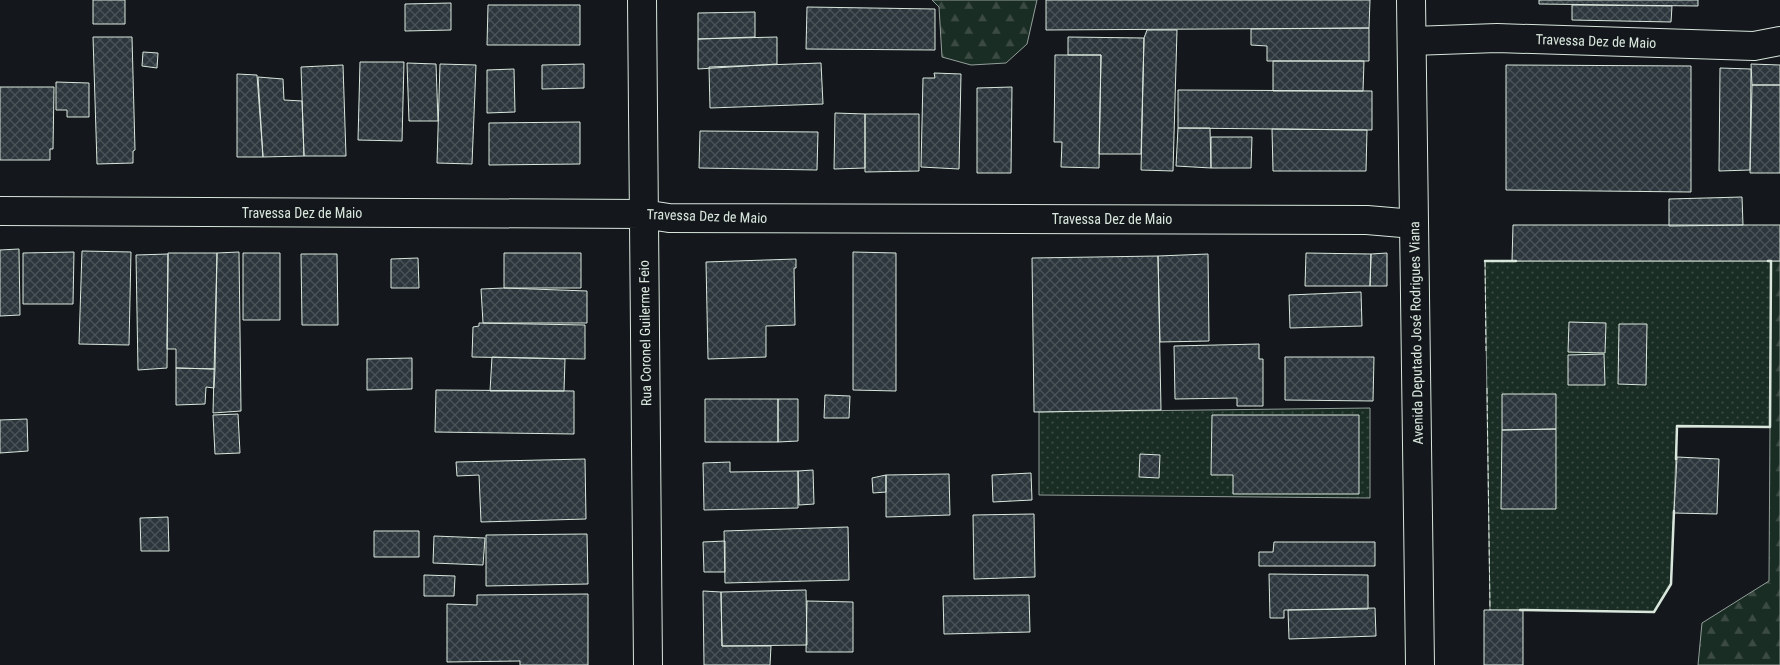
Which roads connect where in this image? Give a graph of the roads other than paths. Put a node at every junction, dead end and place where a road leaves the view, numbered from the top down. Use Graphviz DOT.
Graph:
graph roads {
  1 [pos="642,0"];
  2 [pos="1411,0"];
  3 [pos="1412,41"];
  4 [pos="1780,41"];
  5 [pos="0,211"];
  6 [pos="643,214"];
  7 [pos="1414,224"];
  8 [pos="648,665"];
  9 [pos="1420,665"];
  1 -- 6 [label="street, Rua Coronel Guilerme Feio"];
  2 -- 3 [label="street, Avenida Deputado José Rodrigues Viana"];
  3 -- 4 [label="street, Travessa Dez de Maio"];
  3 -- 7 [label="street, Avenida Deputado José Rodrigues Viana"];
  5 -- 6 [label="street, Travessa Dez de Maio"];
  6 -- 7 [label="street, Travessa Dez de Maio"];
  6 -- 8 [label="street, Rua Coronel Guilerme Feio"];
  7 -- 9 [label="street, Avenida Deputado José Rodrigues Viana"];
}
